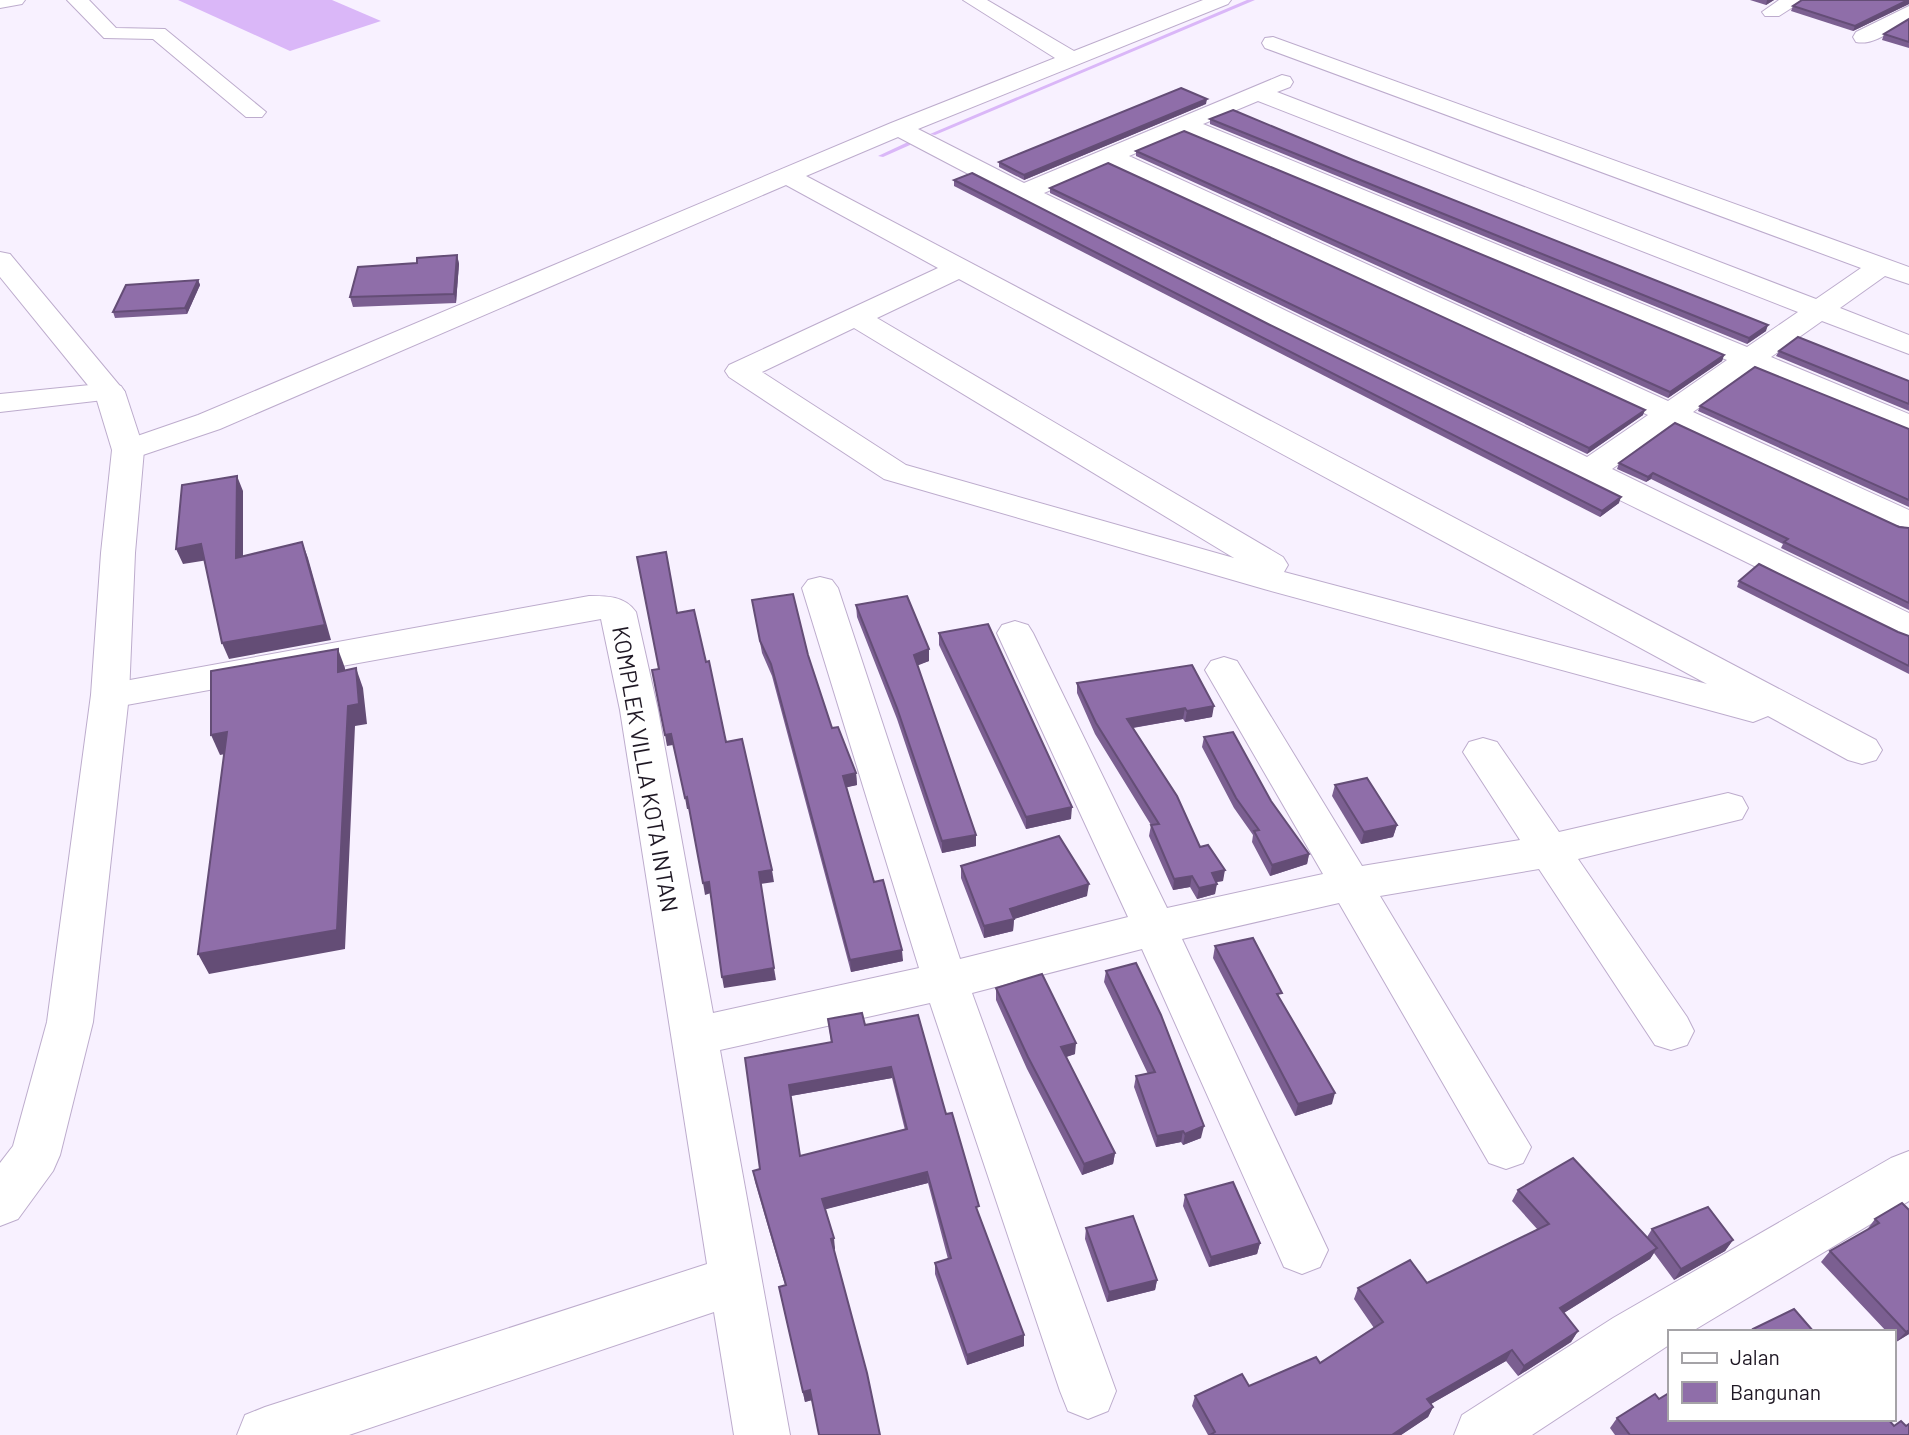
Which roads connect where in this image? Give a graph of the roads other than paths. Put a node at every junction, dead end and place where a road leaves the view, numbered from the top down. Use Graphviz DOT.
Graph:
graph roads {
  1 [pos="15,0"];
  2 [pos="77,0"];
  3 [pos="1009,0"];
  4 [pos="1221,0"];
  5 [pos="1794,0"];
  6 [pos="0,2"];
  7 [pos="1888,3"];
  8 [pos="979,4"];
  9 [pos="1909,10"];
  10 [pos="1772,12"];
  11 [pos="1864,37"];
  12 [pos="1273,43"];
  13 [pos="1070,58"];
  14 [pos="1324,62"];
  15 [pos="1258,93"];
  16 [pos="254,112"];
  17 [pos="1185,125"];
  18 [pos="899,128"];
  19 [pos="1108,156"];
  20 [pos="787,176"];
  21 [pos="1023,193"];
  22 [pos="0,260"];
  23 [pos="960,268"];
  24 [pos="1895,271"];
  25 [pos="1819,310"];
  26 [pos="855,317"];
  27 [pos="1909,345"];
  28 [pos="1748,358"];
  29 [pos="110,393"];
  30 [pos="0,403"];
  31 [pos="1669,414"];
  32 [pos="1909,425"];
  33 [pos="128,450"];
  34 [pos="1587,472"];
  35 [pos="1909,523"];
  36 [pos="820,588"];
  37 [pos="1315,592"];
  38 [pos="1909,628"];
  39 [pos="1015,633"];
  40 [pos="1224,670"];
  41 [pos="110,695"];
  42 [pos="1819,727"];
  43 [pos="1862,750"];
  44 [pos="1483,752"];
  45 [pos="1728,808"];
  46 [pos="1550,850"];
  47 [pos="1352,884"];
  48 [pos="1155,928"];
  49 [pos="944,981"];
  50 [pos="1671,1031"];
  51 [pos="693,1037"];
  52 [pos="1506,1147"];
  53 [pos="1909,1174"];
  54 [pos="0,1203"];
  55 [pos="1302,1250"];
  56 [pos="736,1280"];
  57 [pos="1088,1391"];
  58 [pos="265,1435"];
  59 [pos="762,1435"];
  60 [pos="1482,1435"];
  1 -- 6 [label="street"];
  2 -- 16 [label="street"];
  3 -- 8 [label="street"];
  4 -- 13 [label="street"];
  5 -- 10 [label="street"];
  7 -- 9 [label="street"];
  8 -- 13 [label="street"];
  9 -- 11 [label="street"];
  12 -- 14 [label="street"];
  13 -- 18 [label="street"];
  14 -- 15 [label="street"];
  14 -- 24 [label="street"];
  15 -- 17 [label="street"];
  15 -- 25 [label="street"];
  17 -- 19 [label="street"];
  17 -- 28 [label="street"];
  18 -- 20 [label="street"];
  18 -- 21 [label="street"];
  19 -- 21 [label="street"];
  19 -- 31 [label="street"];
  20 -- 23 [label="street"];
  20 -- 33 [label="street"];
  21 -- 34 [label="street"];
  22 -- 29 [label="street"];
  23 -- 26 [label="street"];
  23 -- 42 [label="street"];
  24 -- 25 [label="street"];
  25 -- 27 [label="street"];
  25 -- 28 [label="street"];
  26 -- 37 [label="street"];
  26 -- 37 [label="street"];
  28 -- 31 [label="street"];
  28 -- 32 [label="street"];
  29 -- 30 [label="street"];
  29 -- 33 [label="street"];
  31 -- 34 [label="street"];
  31 -- 35 [label="street"];
  33 -- 41 [label="street"];
  34 -- 38 [label="street"];
  36 -- 49 [label="street"];
  37 -- 42 [label="street"];
  39 -- 48 [label="street"];
  40 -- 47 [label="street"];
  41 -- 51 [label="street, KOMPLEK VILLA KOTA INTAN"];
  41 -- 54 [label="street"];
  42 -- 43 [label="street"];
  44 -- 46 [label="street"];
  45 -- 46 [label="street"];
  46 -- 47 [label="street"];
  46 -- 50 [label="street"];
  47 -- 48 [label="street"];
  47 -- 52 [label="street"];
  48 -- 49 [label="street"];
  48 -- 55 [label="street"];
  49 -- 51 [label="street"];
  49 -- 57 [label="street"];
  51 -- 56 [label="street, KOMPLEK VILLA KOTA INTAN"];
  53 -- 60 [label="street"];
  56 -- 58 [label="street"];
  56 -- 59 [label="street, KOMPLEK VILLA KOTA INTAN"];
}
